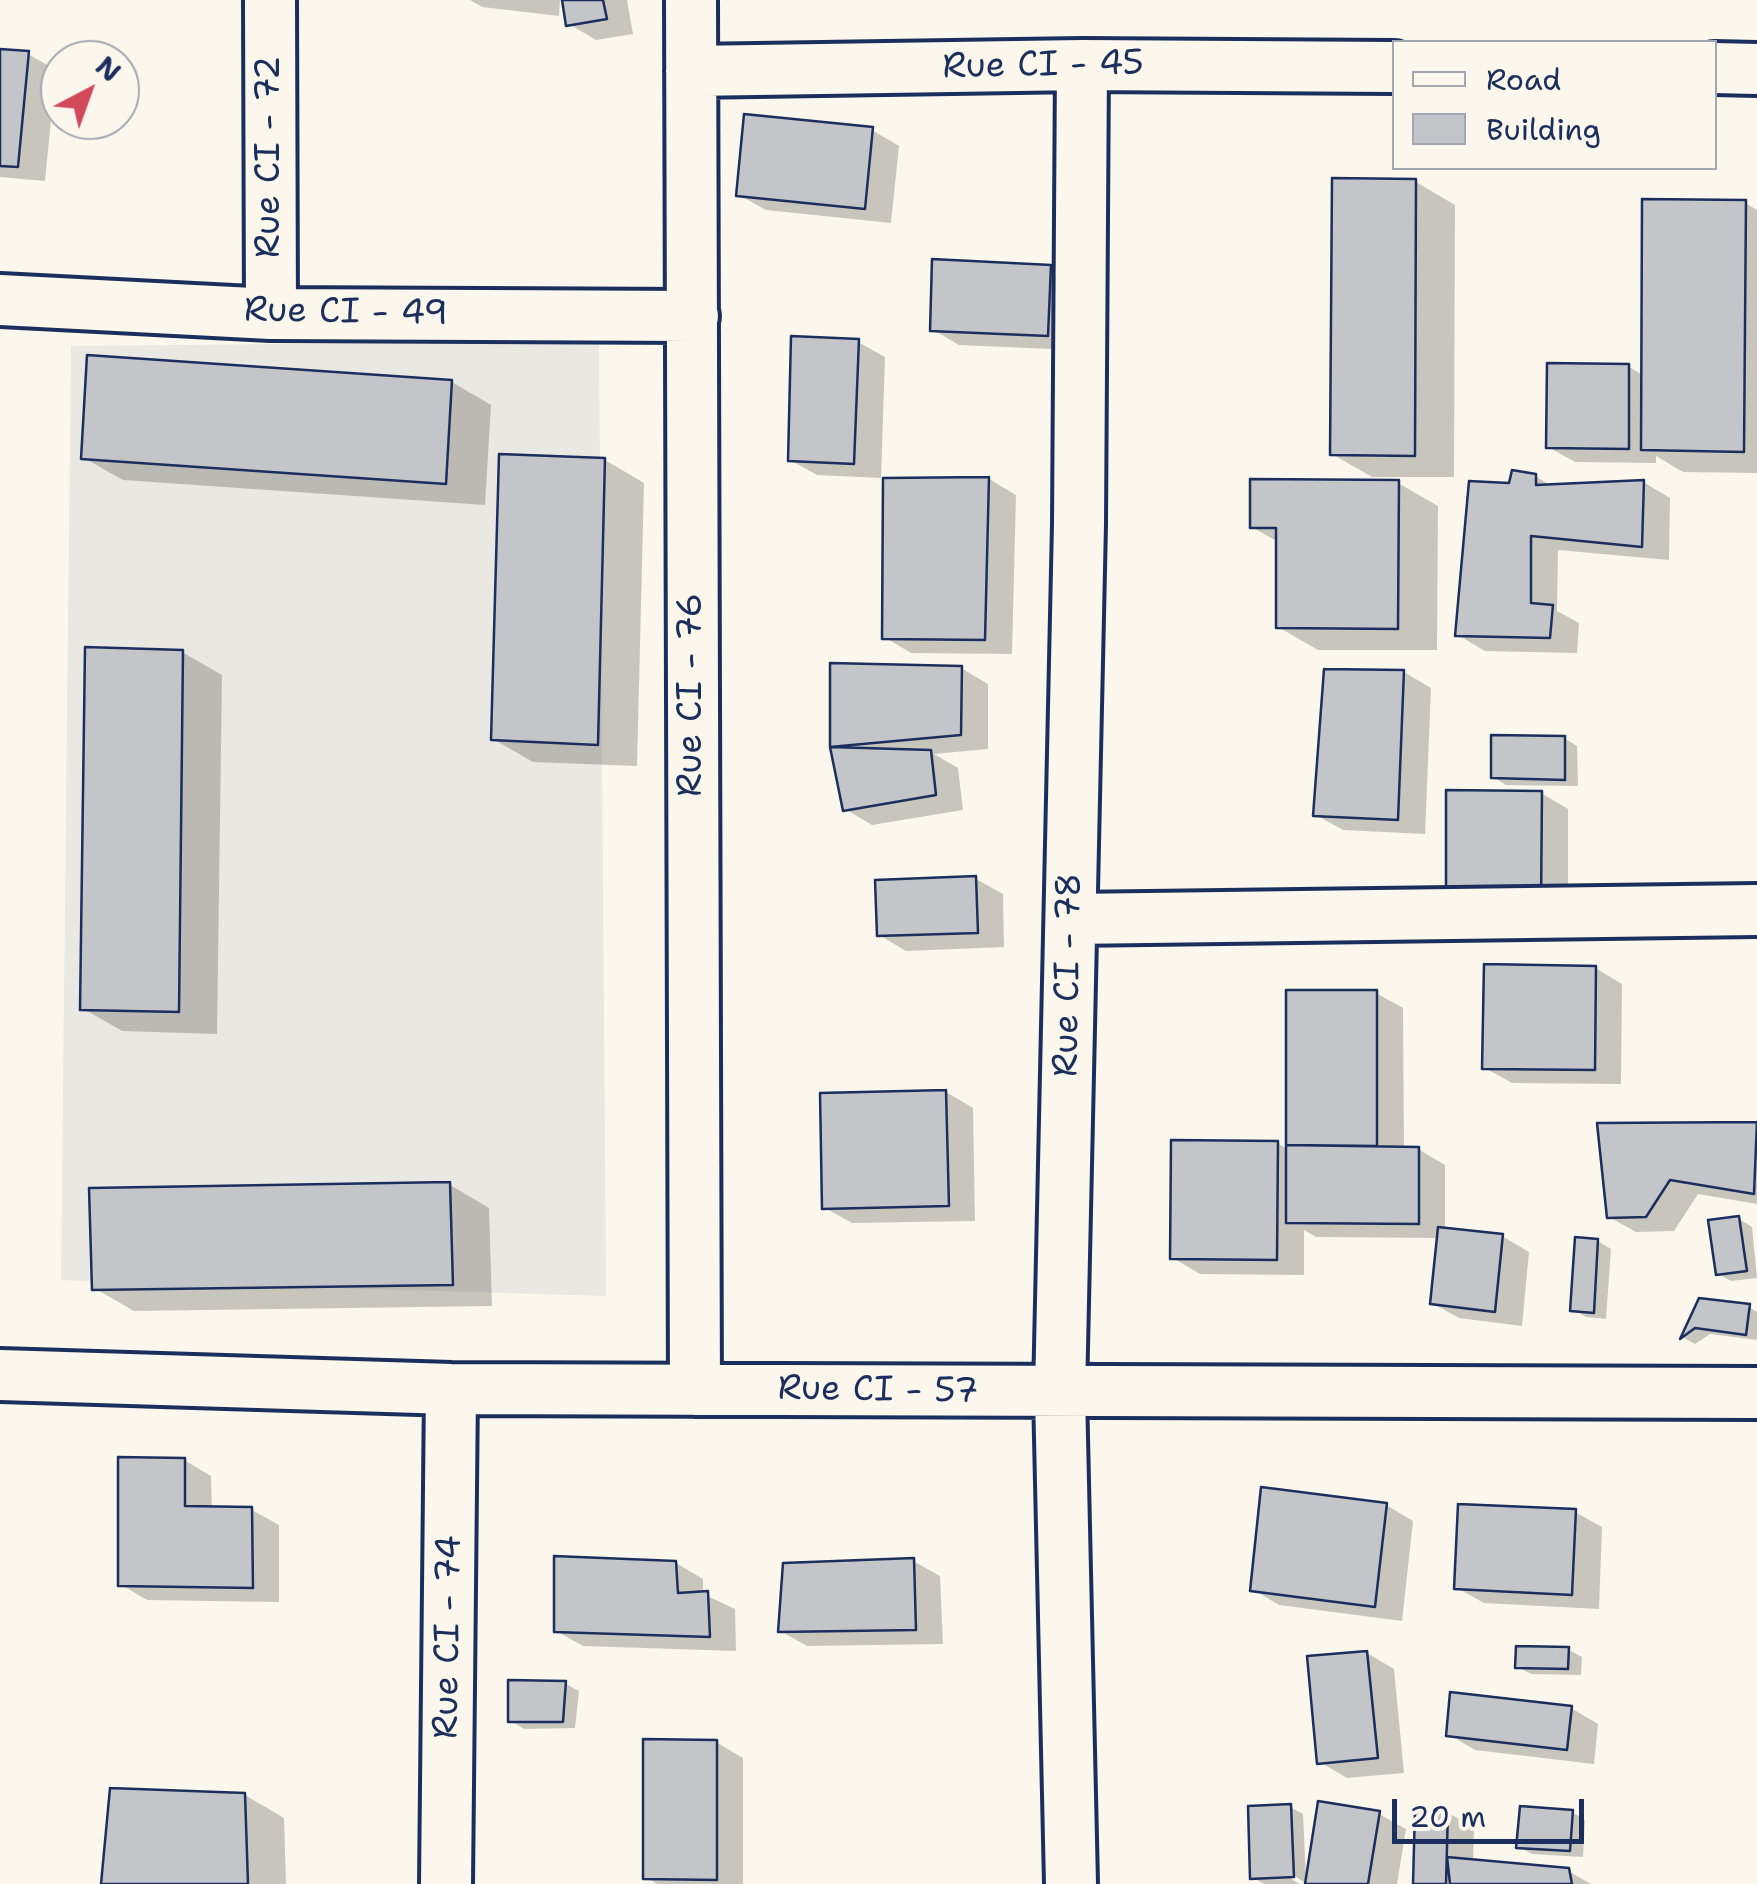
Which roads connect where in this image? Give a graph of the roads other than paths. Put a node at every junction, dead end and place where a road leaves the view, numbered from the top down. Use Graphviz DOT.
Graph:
graph roads {
  1 [pos="270,0"];
  2 [pos="691,0"];
  3 [pos="1082,65"];
  4 [pos="1392,67"];
  5 [pos="1717,68"];
  6 [pos="1757,68"];
  7 [pos="692,71"];
  8 [pos="0,300"];
  9 [pos="271,314"];
  10 [pos="692,316"];
  11 [pos="1757,910"];
  12 [pos="1070,918"];
  13 [pos="0,1375"];
  14 [pos="452,1389"];
  15 [pos="696,1390"];
  16 [pos="1060,1393"];
  17 [pos="1757,1393"];
  18 [pos="446,1884"];
  19 [pos="1071,1884"];
  1 -- 9 [label="street, Rue CI - 72"];
  2 -- 7 [label="street, Rue CI - 76"];
  3 -- 4 [label="street, Rue CI - 45"];
  3 -- 7 [label="street, Rue CI - 45"];
  3 -- 12 [label="street, Rue CI - 78"];
  5 -- 6 [label="street"];
  7 -- 10 [label="street, Rue CI - 76"];
  8 -- 9 [label="street, Rue CI - 49"];
  9 -- 10 [label="street, Rue CI - 49"];
  10 -- 15 [label="street, Rue CI - 76"];
  11 -- 12 [label="street"];
  12 -- 16 [label="street, Rue CI - 78"];
  13 -- 14 [label="street, Rue CI - 57"];
  14 -- 15 [label="street, Rue CI - 57"];
  14 -- 18 [label="street, Rue CI - 74"];
  15 -- 16 [label="street, Rue CI - 57"];
  16 -- 17 [label="street, Rue CI - 57"];
  16 -- 19 [label="street, Rue CI - 78"];
}
